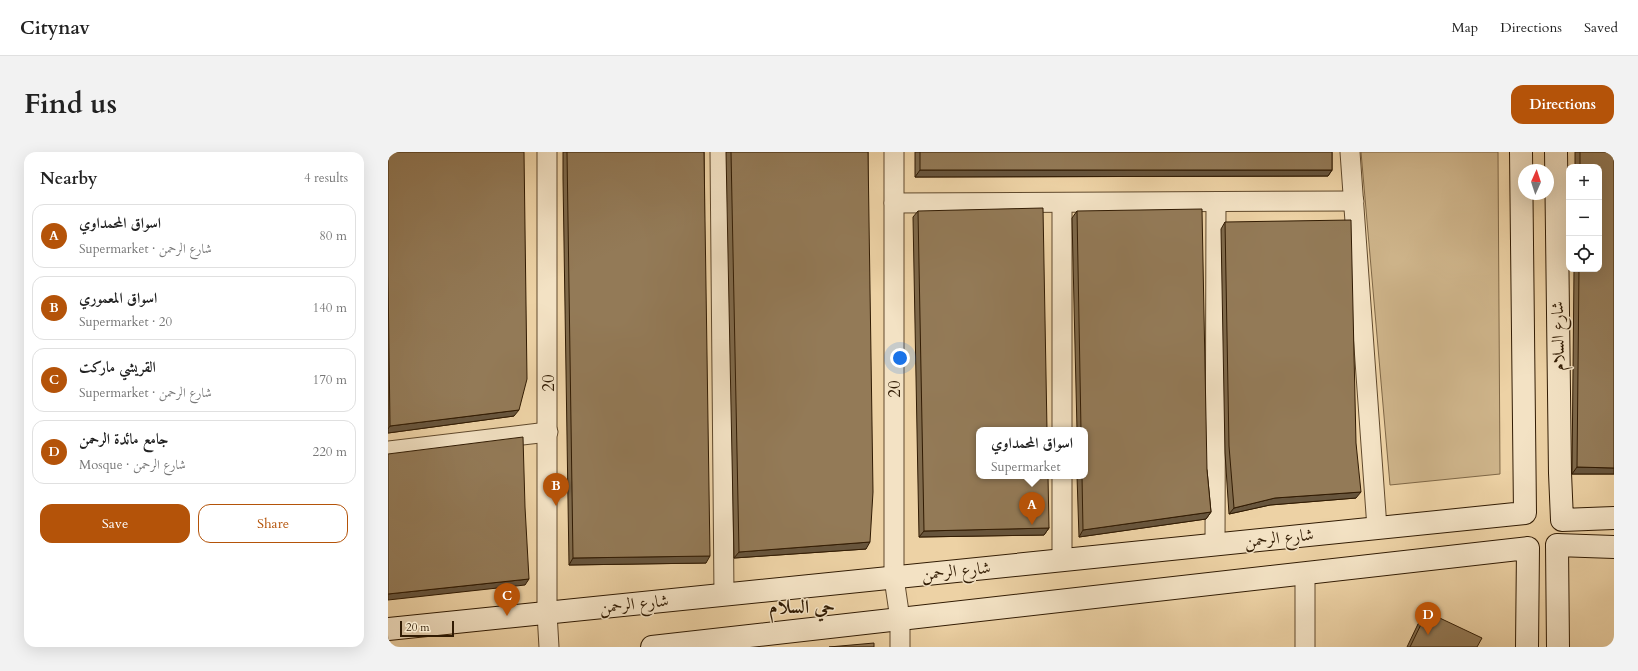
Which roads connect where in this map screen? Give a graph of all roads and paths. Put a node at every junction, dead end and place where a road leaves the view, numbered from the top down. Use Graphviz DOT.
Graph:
graph roads {
  1 [pos="547,152"];
  2 [pos="720,152"];
  3 [pos="894,152"];
  4 [pos="1350,152"];
  5 [pos="1521,152"];
  6 [pos="1556,152"];
  7 [pos="1354,201"];
  8 [pos="1216,202"];
  9 [pos="894,203"];
  10 [pos="1062,203"];
  11 [pos="1062,427"];
  12 [pos="548,432"];
  13 [pos="388,451"];
  14 [pos="1560,473"];
  15 [pos="1526,474"];
  16 [pos="1062,479"];
  17 [pos="1525,513"];
  18 [pos="1614,518"];
  19 [pos="1562,520"];
  20 [pos="1377,528"];
  21 [pos="1216,545"];
  22 [pos="1557,545"];
  23 [pos="1614,547"];
  24 [pos="1528,548"];
  25 [pos="1062,560"];
  26 [pos="1528,572"];
  27 [pos="1557,572"];
  28 [pos="1305,573"];
  29 [pos="894,578"];
  30 [pos="724,595"];
  31 [pos="546,613"];
  32 [pos="900,619"];
  33 [pos="388,629"];
  34 [pos="724,643"];
  35 [pos="549,647"];
  36 [pos="652,647"];
  37 [pos="900,647"];
  38 [pos="1305,647"];
  39 [pos="1528,647"];
  40 [pos="1558,647"];
  1 -- 12 [label="street, 20"];
  2 -- 30 [label="street"];
  3 -- 9 [label="street, 20"];
  4 -- 7 [label="street"];
  5 -- 15 [label="street, شارع السلام"];
  6 -- 14 [label="street, شارع السلام"];
  7 -- 8 [label="street"];
  7 -- 20 [label="street"];
  8 -- 10 [label="street"];
  8 -- 21 [label="street"];
  9 -- 10 [label="street"];
  9 -- 29 [label="street, 20"];
  10 -- 11 [label="street"];
  12 -- 13 [label="street"];
  12 -- 31 [label="street, 20"];
  14 -- 15 [label="street"];
  14 -- 19 [label="street, شارع السلام"];
  15 -- 17 [label="street, شارع السلام"];
  16 -- 25 [label="street"];
  17 -- 19 [label="street"];
  17 -- 20 [label="street, شارع الرحمن"];
  17 -- 24 [label="street"];
  18 -- 19 [label="street"];
  19 -- 22 [label="street"];
  20 -- 21 [label="street, شارع الرحمن"];
  21 -- 25 [label="street, شارع الرحمن"];
  22 -- 23 [label="street"];
  22 -- 24 [label="street"];
  22 -- 27 [label="street"];
  24 -- 26 [label="street"];
  24 -- 28 [label="street"];
  25 -- 29 [label="street, شارع الرحمن"];
  26 -- 27 [label="street"];
  26 -- 39 [label="street"];
  27 -- 40 [label="street"];
  28 -- 32 [label="street"];
  28 -- 38 [label="street"];
  29 -- 30 [label="street, شارع الرحمن"];
  29 -- 32 [label="street, 20"];
  30 -- 31 [label="street, شارع الرحمن"];
  31 -- 33 [label="street, شارع الرحمن"];
  31 -- 35 [label="street, 20"];
  32 -- 34 [label="street"];
  32 -- 37 [label="street"];
  34 -- 36 [label="street"];
}
